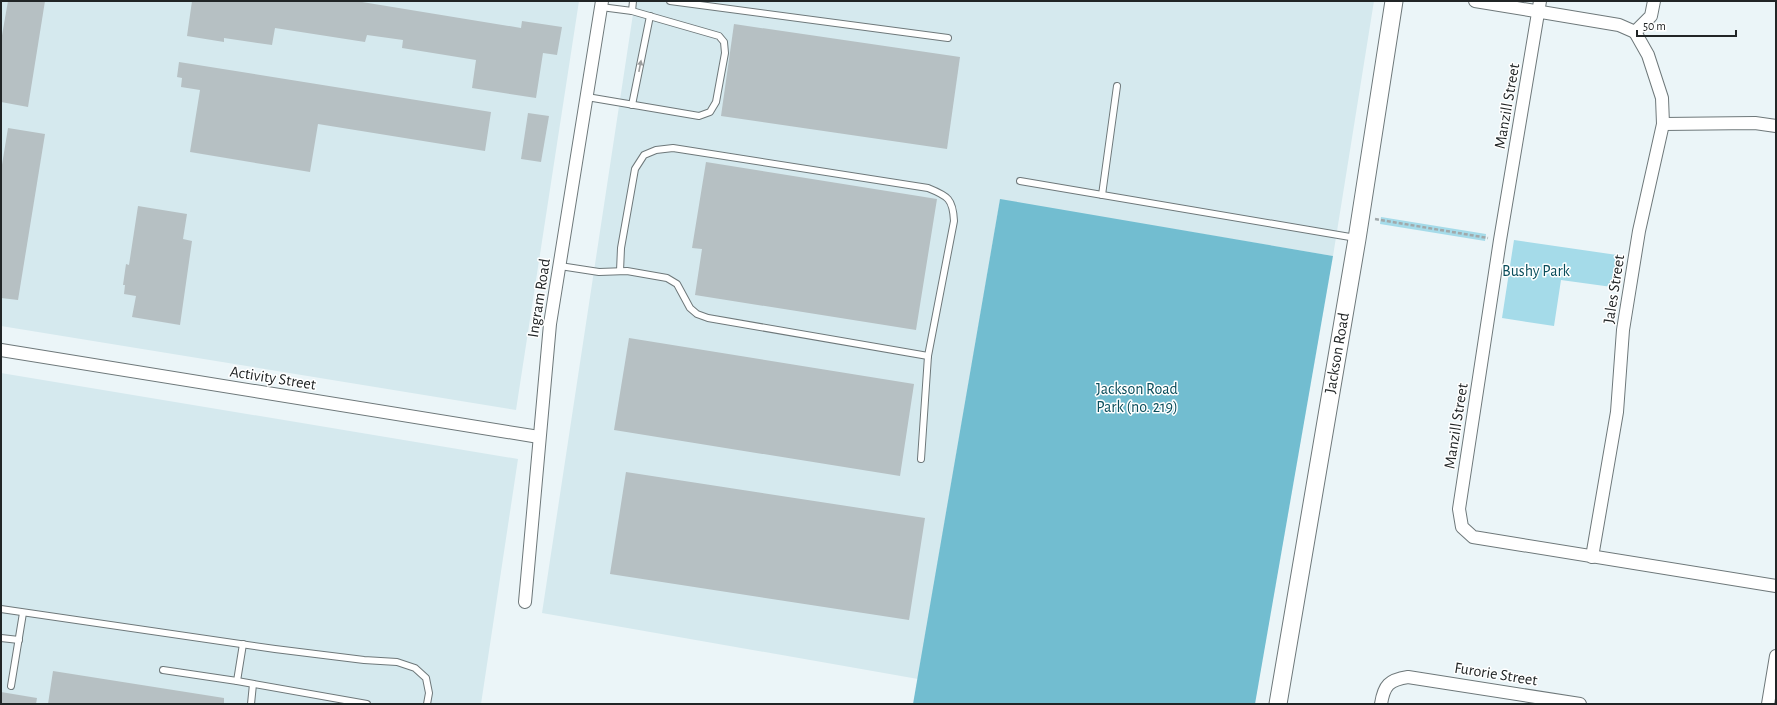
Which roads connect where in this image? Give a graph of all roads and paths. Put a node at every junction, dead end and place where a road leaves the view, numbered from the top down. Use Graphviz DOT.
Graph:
graph roads {
  1 [pos="633,1"];
  2 [pos="670,1"];
  3 [pos="1394,1"];
  4 [pos="1475,1"];
  5 [pos="1654,1"];
  6 [pos="602,4"];
  7 [pos="1539,6"];
  8 [pos="632,11"];
  9 [pos="650,16"];
  10 [pos="1635,32"];
  11 [pos="948,38"];
  12 [pos="1117,86"];
  13 [pos="587,97"];
  14 [pos="632,105"];
  15 [pos="1663,124"];
  16 [pos="1776,126"];
  17 [pos="1020,181"];
  18 [pos="1102,195"];
  19 [pos="1360,217"];
  20 [pos="1357,239"];
  21 [pos="1500,240"];
  22 [pos="560,266"];
  23 [pos="620,271"];
  24 [pos="1,350"];
  25 [pos="928,356"];
  26 [pos="540,437"];
  27 [pos="921,459"];
  28 [pos="1592,556"];
  29 [pos="1776,586"];
  30 [pos="525,602"];
  31 [pos="1,609"];
  32 [pos="23,613"];
  33 [pos="1,638"];
  34 [pos="19,640"];
  35 [pos="243,644"];
  36 [pos="1776,656"];
  37 [pos="163,670"];
  38 [pos="237,681"];
  39 [pos="253,684"];
  40 [pos="11,686"];
  41 [pos="251,704"];
  42 [pos="367,704"];
  43 [pos="427,704"];
  44 [pos="1278,704"];
  45 [pos="1381,704"];
  46 [pos="1580,704"];
  47 [pos="1768,704"];
  1 -- 8 [label="lane"];
  2 -- 11 [label="lane"];
  3 -- 19 [label="street, Jackson Road"];
  4 -- 7 [label="street"];
  5 -- 10 [label="street"];
  6 -- 8 [label="lane"];
  6 -- 13 [label="street, Ingram Road"];
  7 -- 10 [label="street"];
  7 -- 21 [label="street, Manzill Street"];
  8 -- 9 [label="lane"];
  14 -- 9 [label="lane, one-way"];
  9 -- 14 [label="lane"];
  10 -- 15 [label="street, Jales Street"];
  12 -- 18 [label="lane"];
  13 -- 14 [label="lane"];
  13 -- 22 [label="street, Ingram Road"];
  15 -- 16 [label="street"];
  15 -- 28 [label="street, Jales Street"];
  17 -- 18 [label="lane"];
  18 -- 20 [label="lane"];
  19 -- 20 [label="street, Jackson Road"];
  19 -- 21 [label="path"];
  20 -- 44 [label="street, Jackson Road"];
  21 -- 28 [label="street, Manzill Street"];
  22 -- 23 [label="lane"];
  22 -- 26 [label="street, Ingram Road"];
  23 -- 25 [label="lane"];
  23 -- 25 [label="lane"];
  24 -- 26 [label="street, Activity Street"];
  25 -- 27 [label="lane"];
  26 -- 30 [label="street, Ingram Road"];
  28 -- 29 [label="street, Manzill Street"];
  31 -- 32 [label="lane"];
  32 -- 34 [label="lane"];
  32 -- 35 [label="lane"];
  33 -- 34 [label="lane"];
  34 -- 40 [label="lane"];
  35 -- 38 [label="lane"];
  35 -- 43 [label="lane"];
  36 -- 47 [label="street"];
  37 -- 38 [label="lane"];
  38 -- 39 [label="lane"];
  39 -- 41 [label="lane"];
  39 -- 42 [label="lane"];
  45 -- 46 [label="street, Furorie Street"];
}
